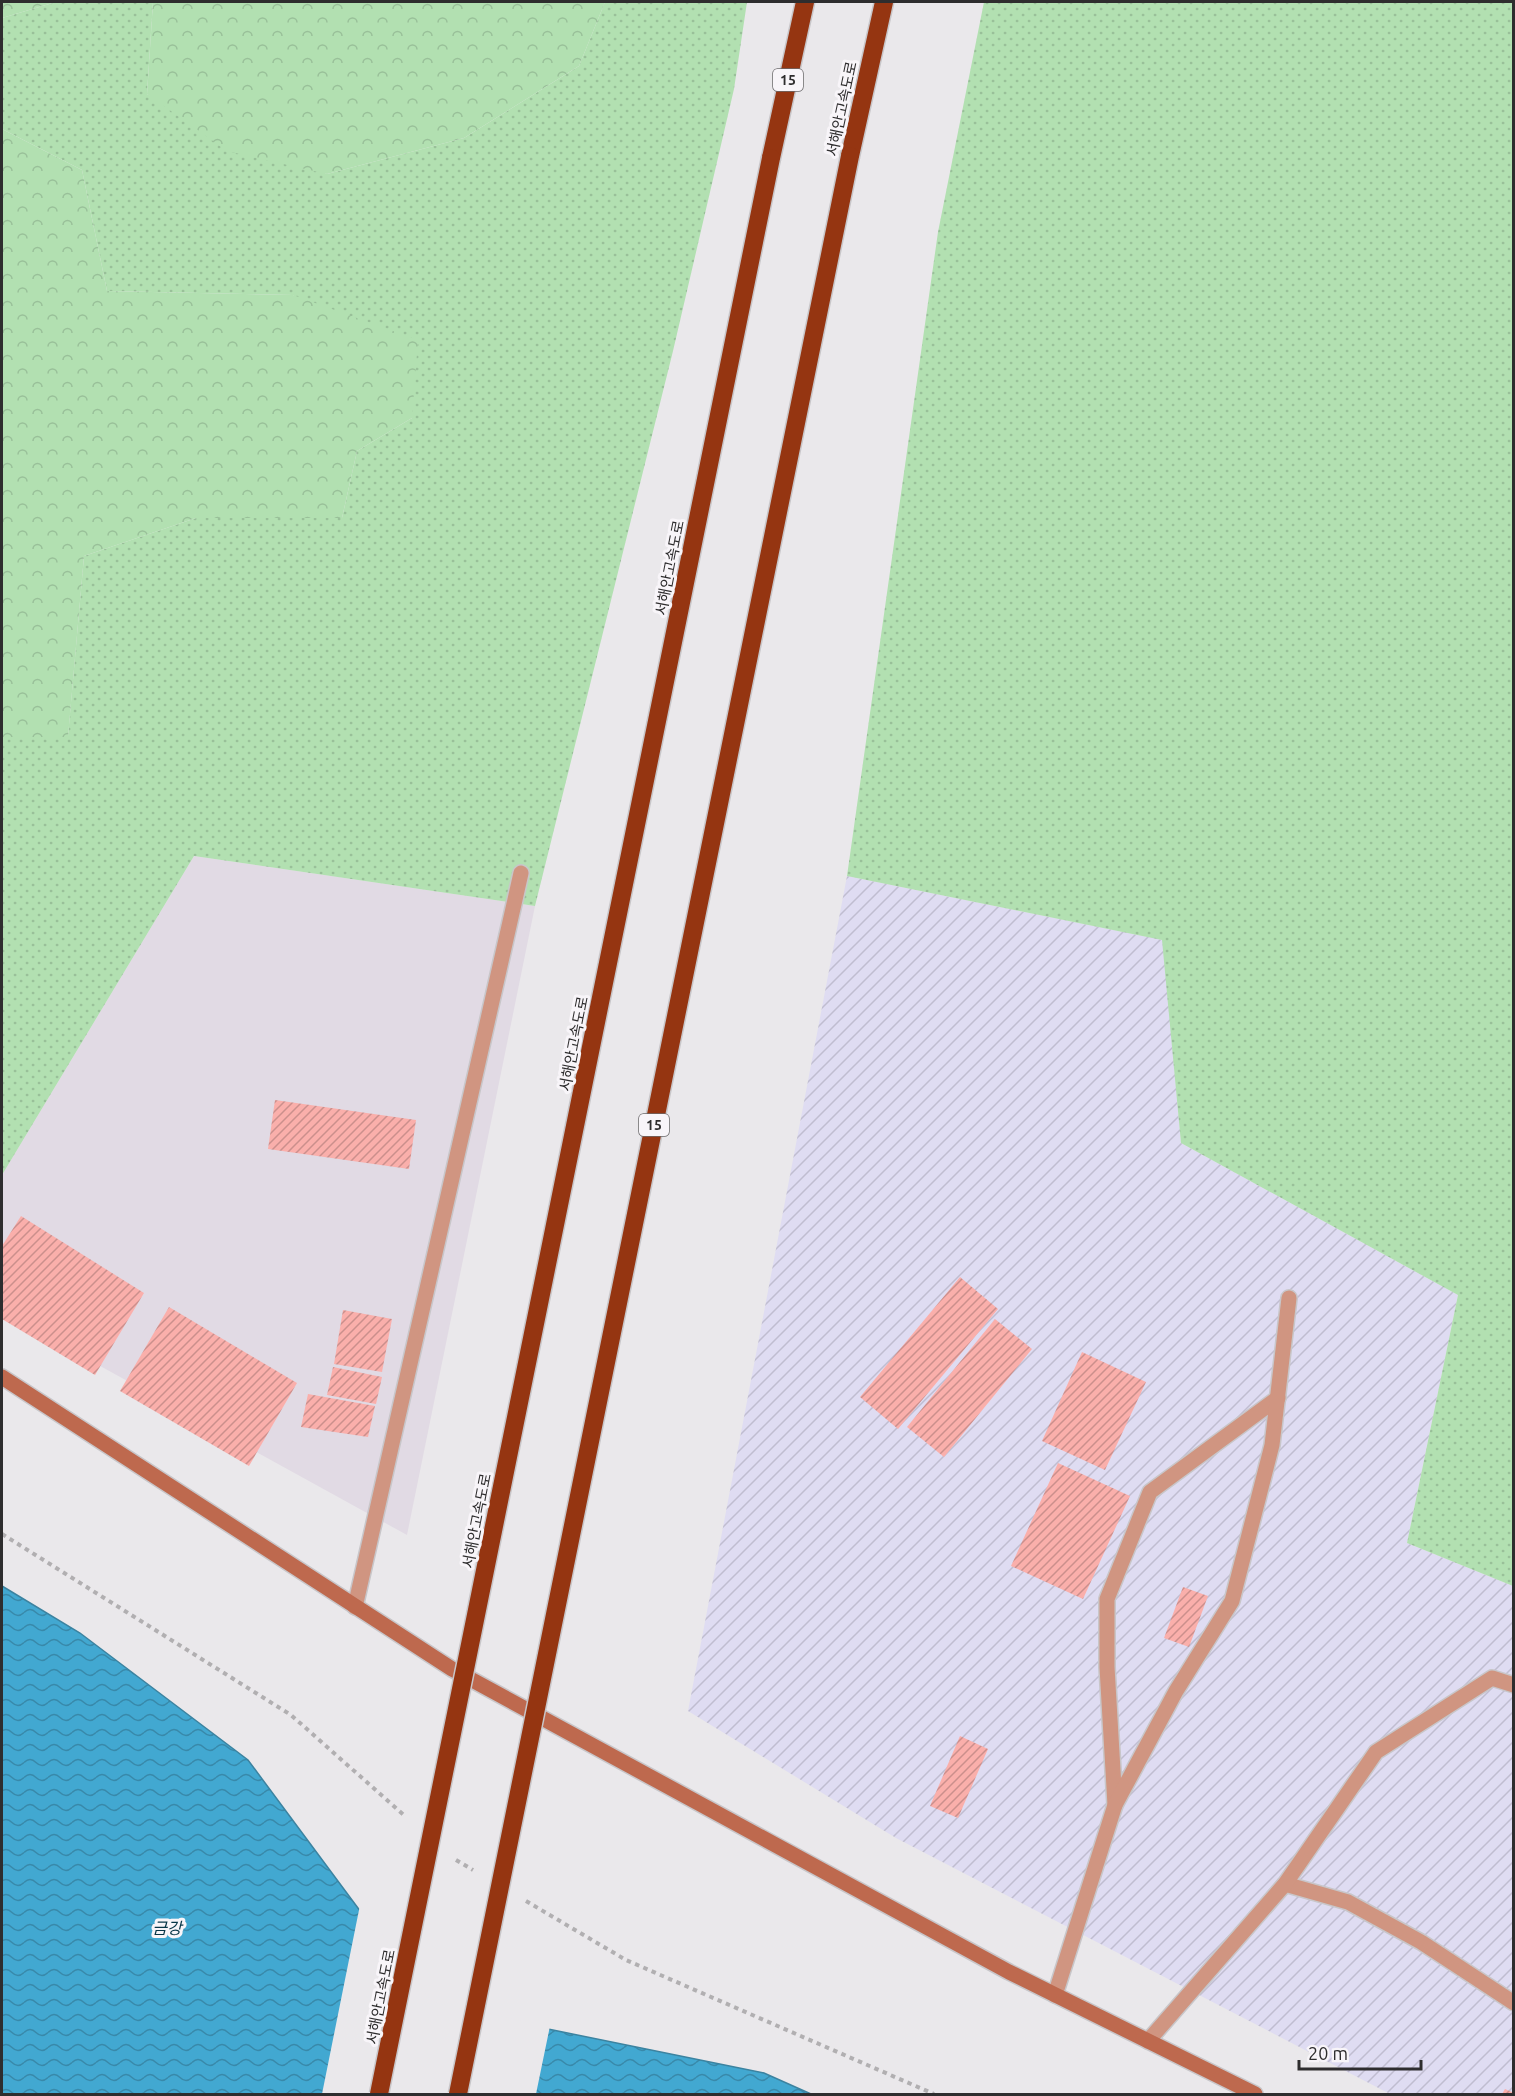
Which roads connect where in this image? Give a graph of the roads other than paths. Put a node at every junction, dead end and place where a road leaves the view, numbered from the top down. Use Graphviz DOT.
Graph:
graph roads {
  1 [pos="805,2"];
  2 [pos="884,2"];
  3 [pos="521,873"];
  4 [pos="1289,1298"];
  5 [pos="2,1377"];
  6 [pos="1278,1398"];
  7 [pos="355,1607"];
  8 [pos="1514,1685"];
  9 [pos="1115,1805"];
  10 [pos="1285,1884"];
  11 [pos="1055,1995"];
  12 [pos="1514,2003"];
  13 [pos="1148,2041"];
  14 [pos="380,2094"];
  15 [pos="458,2094"];
  16 [pos="1255,2094"];
  1 -- 14 [label="highway, 서해안고속도로 / 15, bridge"];
  2 -- 15 [label="highway, 서해안고속도로 / 15, bridge"];
  3 -- 7 [label="lane"];
  4 -- 6 [label="lane"];
  5 -- 7 [label="street"];
  6 -- 9 [label="lane"];
  6 -- 9 [label="lane"];
  7 -- 11 [label="street"];
  8 -- 10 [label="lane"];
  9 -- 11 [label="lane"];
  10 -- 12 [label="lane"];
  10 -- 13 [label="lane"];
  11 -- 13 [label="street"];
  13 -- 16 [label="street"];
}
